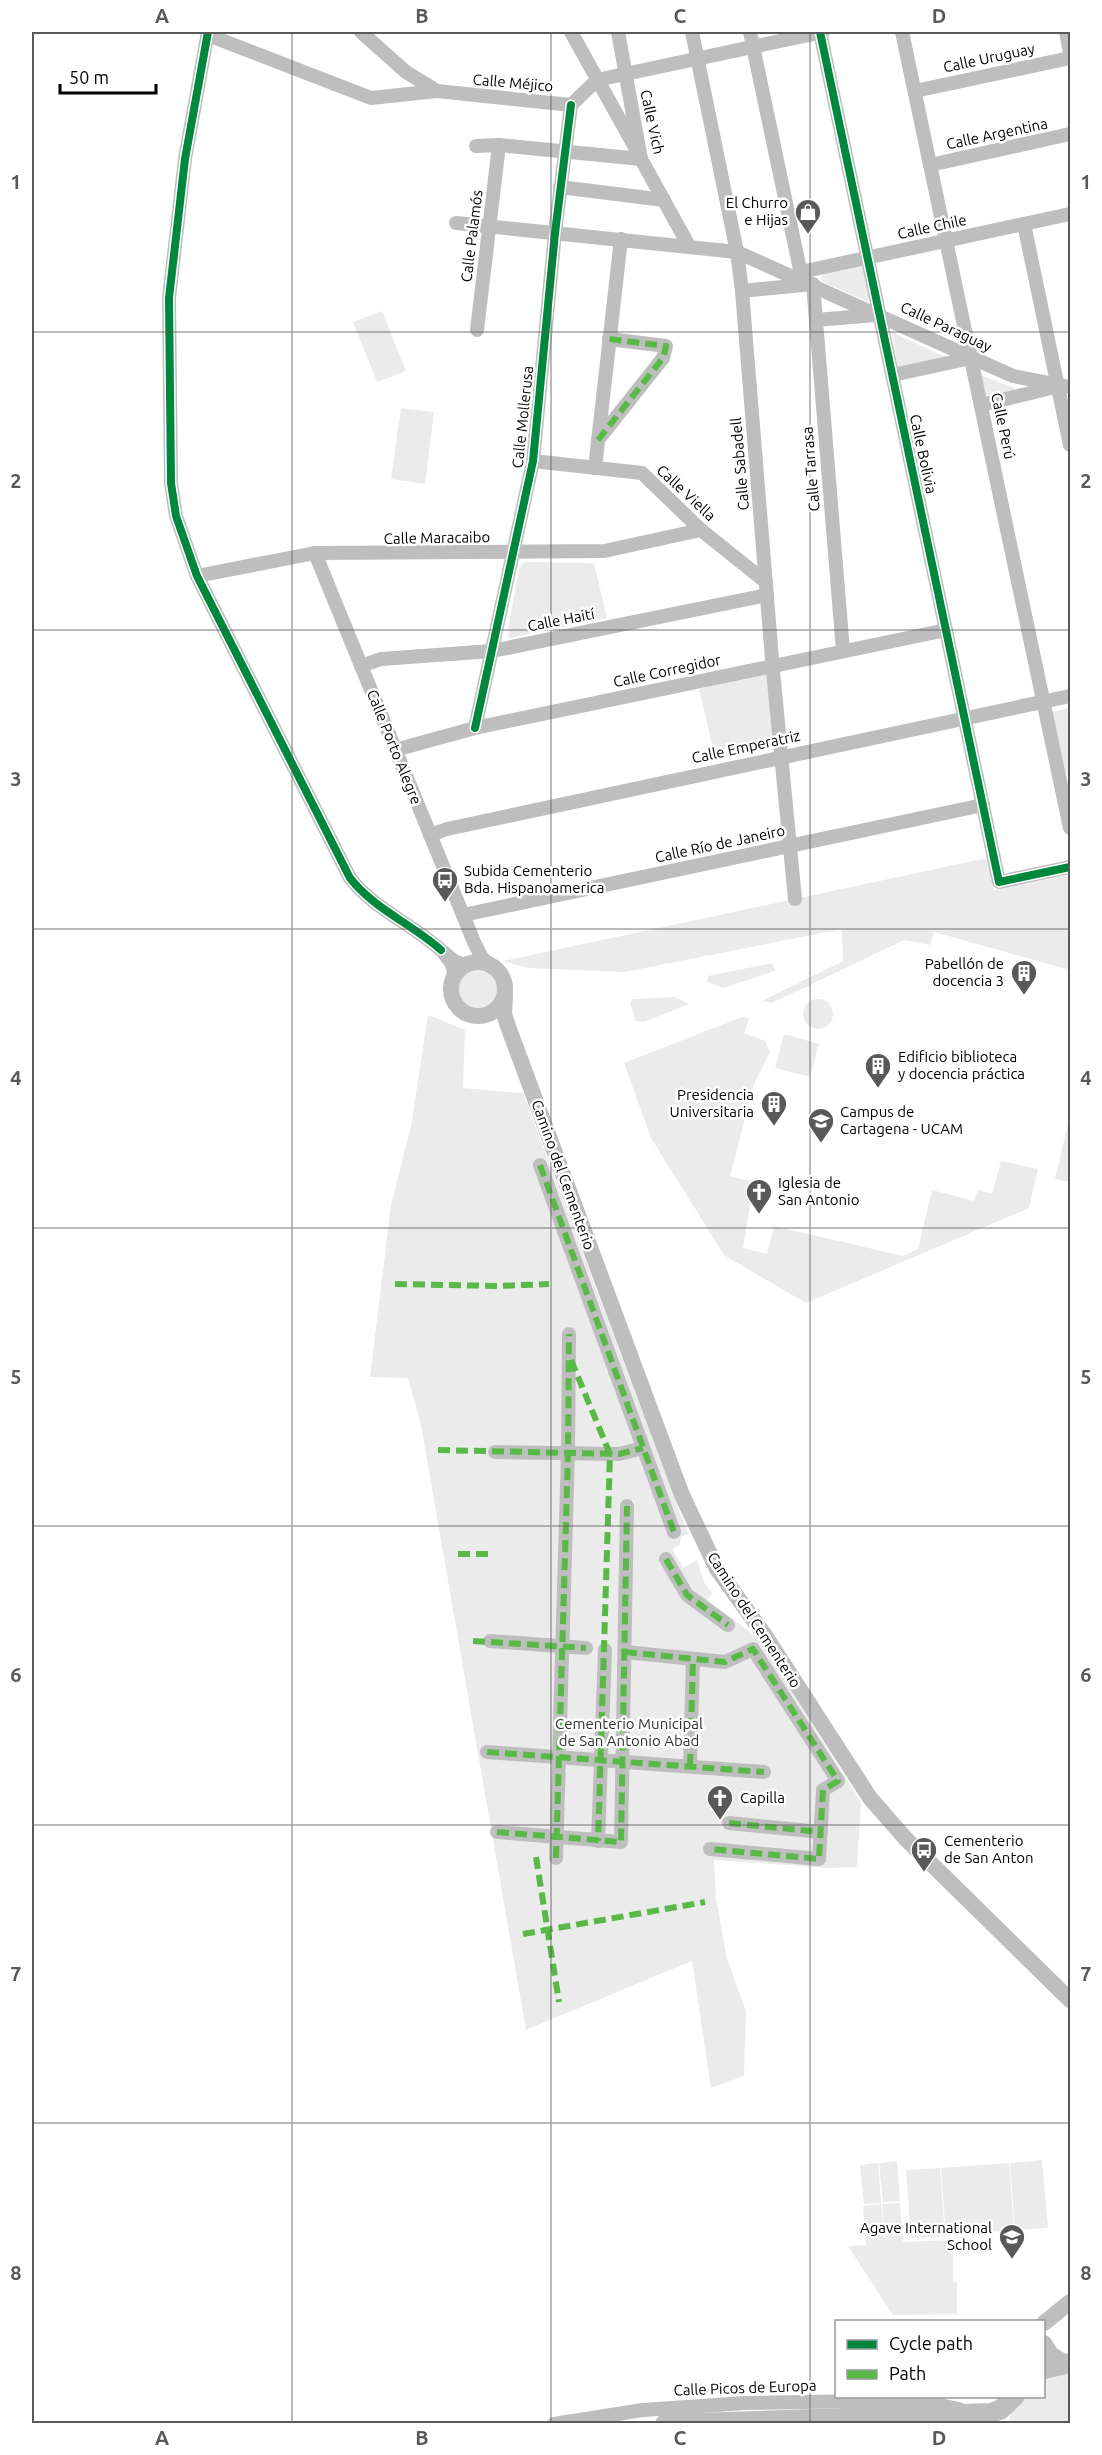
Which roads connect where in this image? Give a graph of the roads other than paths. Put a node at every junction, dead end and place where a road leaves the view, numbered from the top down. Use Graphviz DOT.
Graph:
graph roads {
  1 [pos="361,32"];
  2 [pos="571,32"];
  3 [pos="618,32"];
  4 [pos="692,32"];
  5 [pos="750,32"];
  6 [pos="822,32"];
  7 [pos="902,32"];
  8 [pos="1066,32"];
  9 [pos="208,33"];
  10 [pos="753,47"];
  11 [pos="1071,53"];
  12 [pos="698,58"];
  13 [pos="1071,58"];
  14 [pos="626,74"];
  15 [pos="597,80"];
  16 [pos="437,91"];
  17 [pos="915,92"];
  18 [pos="571,105"];
  19 [pos="1071,134"];
  20 [pos="499,145"];
  21 [pos="476,146"];
  22 [pos="564,152"];
  23 [pos="641,159"];
  24 [pos="930,165"];
  25 [pos="560,187"];
  26 [pos="664,200"];
  27 [pos="1071,214"];
  28 [pos="456,223"];
  29 [pos="490,225"];
  30 [pos="1024,225"];
  31 [pos="555,233"];
  32 [pos="621,239"];
  33 [pos="946,241"];
  34 [pos="689,246"];
  35 [pos="737,252"];
  36 [pos="868,258"];
  37 [pos="805,279"];
  38 [pos="742,291"];
  39 [pos="880,315"];
  40 [pos="816,320"];
  41 [pos="477,330"];
  42 [pos="609,339"];
  43 [pos="971,358"];
  44 [pos="893,375"];
  45 [pos="1064,387"];
  46 [pos="981,405"];
  47 [pos="598,440"];
  48 [pos="1071,445"];
  49 [pos="533,461"];
  50 [pos="595,468"];
  51 [pos="701,530"];
  52 [pos="514,551"];
  53 [pos="315,553"];
  54 [pos="197,576"];
  55 [pos="766,589"];
  56 [pos="946,630"];
  57 [pos="492,651"];
  58 [pos="843,651"];
  59 [pos="361,666"];
  60 [pos="773,666"];
  61 [pos="1071,696"];
  62 [pos="1044,702"];
  63 [pos="965,718"];
  64 [pos="475,728"];
  65 [pos="395,750"];
  66 [pos="781,757"];
  67 [pos="983,805"];
  68 [pos="1071,828"];
  69 [pos="430,835"];
  70 [pos="789,846"];
  71 [pos="1071,867"];
  72 [pos="795,899"];
  73 [pos="463,915"];
  74 [pos="474,942"];
  75 [pos="487,963"];
  76 [pos="463,968"];
  77 [pos="505,996"];
  78 [pos="485,1016"];
  79 [pos="509,1029"];
  80 [pos="540,1164"];
  81 [pos="569,1335"];
  82 [pos="643,1448"];
  83 [pos="495,1452"];
  84 [pos="568,1454"];
  85 [pos="627,1506"];
  86 [pos="674,1532"];
  87 [pos="666,1560"];
  88 [pos="728,1625"];
  89 [pos="490,1641"];
  90 [pos="563,1646"];
  91 [pos="586,1648"];
  92 [pos="605,1650"];
  93 [pos="625,1652"];
  94 [pos="693,1659"];
  95 [pos="487,1752"];
  96 [pos="560,1758"];
  97 [pos="601,1760"];
  98 [pos="623,1761"];
  99 [pos="690,1766"];
  100 [pos="764,1772"];
  101 [pos="729,1823"];
  102 [pos="497,1832"];
  103 [pos="821,1832"];
  104 [pos="558,1837"];
  105 [pos="598,1841"];
  106 [pos="710,1850"];
  107 [pos="556,1858"];
  108 [pos="1071,2000"];
  109 [pos="1071,2302"];
  110 [pos="1045,2323"];
  111 [pos="1045,2345"];
  112 [pos="1068,2363"];
  113 [pos="1045,2369"];
  114 [pos="1014,2398"];
  115 [pos="1015,2398"];
  116 [pos="973,2413"];
  117 [pos="554,2424"];
  118 [pos="665,2424"];
  119 [pos="1008,2424"];
  1 -- 16 [label="street"];
  2 -- 15 [label="street"];
  3 -- 14 [label="street, Calle Vich"];
  4 -- 12 [label="street, Calle Sabadell"];
  5 -- 10 [label="street, Calle Tarrasa"];
  6 -- 10 [label="street"];
  6 -- 36 [label="street, Calle Bolivia"];
  7 -- 17 [label="street, Calle Perú"];
  8 -- 11 [label="street"];
  9 -- 16 [label="street"];
  9 -- 54 [label="street"];
  10 -- 12 [label="street"];
  10 -- 37 [label="street, Calle Tarrasa"];
  12 -- 14 [label="street"];
  12 -- 35 [label="street, Calle Sabadell"];
  13 -- 17 [label="street, Calle Uruguay"];
  14 -- 15 [label="street"];
  14 -- 23 [label="street, Calle Vich"];
  15 -- 18 [label="street, Calle Méjico"];
  15 -- 23 [label="street"];
  16 -- 18 [label="street, Calle Méjico"];
  17 -- 24 [label="street, Calle Perú"];
  18 -- 22 [label="street, Calle Mollerusa"];
  19 -- 24 [label="street, Calle Argentina"];
  20 -- 21 [label="street"];
  20 -- 22 [label="street"];
  20 -- 29 [label="street, Calle Palamós"];
  22 -- 23 [label="street"];
  22 -- 25 [label="street, Calle Mollerusa"];
  23 -- 26 [label="street, Calle Vich"];
  24 -- 33 [label="street, Calle Perú"];
  25 -- 26 [label="street"];
  25 -- 31 [label="street, Calle Mollerusa"];
  26 -- 34 [label="street, Calle Vich"];
  27 -- 30 [label="street, Calle Chile"];
  28 -- 29 [label="street, Calle Paraguay"];
  29 -- 31 [label="street, Calle Paraguay"];
  29 -- 41 [label="street, Calle Palamós"];
  30 -- 33 [label="street, Calle Chile"];
  30 -- 45 [label="street"];
  31 -- 32 [label="street, Calle Paraguay"];
  31 -- 49 [label="street, Calle Mollerusa"];
  32 -- 34 [label="street, Calle Paraguay"];
  32 -- 42 [label="street"];
  33 -- 36 [label="street, Calle Chile"];
  33 -- 43 [label="street, Calle Perú"];
  34 -- 35 [label="street, Calle Paraguay"];
  35 -- 37 [label="street, Calle Paraguay"];
  35 -- 38 [label="street, Calle Sabadell"];
  36 -- 37 [label="street, Calle Chile"];
  36 -- 39 [label="street, Calle Bolivia"];
  37 -- 38 [label="street"];
  37 -- 39 [label="street, Calle Paraguay"];
  37 -- 40 [label="street, Calle Tarrasa"];
  38 -- 55 [label="street, Calle Sabadell"];
  39 -- 40 [label="street"];
  39 -- 43 [label="street, Calle Paraguay"];
  39 -- 44 [label="street, Calle Bolivia"];
  40 -- 58 [label="street, Calle Tarrasa"];
  42 -- 47 [label="street"];
  42 -- 47 [label="street"];
  43 -- 44 [label="street"];
  43 -- 45 [label="street, Calle Paraguay"];
  43 -- 46 [label="street, Calle Perú"];
  44 -- 56 [label="street, Calle Bolivia"];
  45 -- 46 [label="street"];
  45 -- 48 [label="street"];
  46 -- 62 [label="street, Calle Perú"];
  47 -- 50 [label="street"];
  49 -- 50 [label="street, Calle Viella"];
  49 -- 52 [label="street, Calle Mollerusa"];
  50 -- 51 [label="street, Calle Viella"];
  51 -- 52 [label="street, Calle Maracaibo"];
  51 -- 55 [label="street, Calle Viella"];
  52 -- 53 [label="street, Calle Maracaibo"];
  52 -- 57 [label="street, Calle Mollerusa"];
  53 -- 54 [label="street, Calle Maracaibo"];
  53 -- 59 [label="street, Calle Porto Alegre"];
  54 -- 76 [label="street"];
  55 -- 57 [label="street, Calle Haití"];
  55 -- 60 [label="street, Calle Sabadell"];
  56 -- 58 [label="street, Calle Corregidor"];
  56 -- 63 [label="street, Calle Bolivia"];
  57 -- 59 [label="street, Calle Haití"];
  57 -- 64 [label="street, Calle Mollerusa"];
  58 -- 60 [label="street, Calle Corregidor"];
  59 -- 65 [label="street, Calle Porto Alegre"];
  60 -- 64 [label="street, Calle Corregidor"];
  60 -- 66 [label="street, Calle Sabadell"];
  61 -- 62 [label="street, Calle Emperatriz"];
  62 -- 63 [label="street, Calle Emperatriz"];
  62 -- 68 [label="street, Calle Perú"];
  63 -- 66 [label="street, Calle Emperatriz"];
  63 -- 67 [label="street, Calle Bolivia"];
  64 -- 65 [label="street, Calle Corregidor"];
  65 -- 69 [label="street, Calle Porto Alegre"];
  66 -- 69 [label="street, Calle Emperatriz"];
  66 -- 70 [label="street, Calle Sabadell"];
  67 -- 70 [label="street, Calle Río de Janeiro"];
  67 -- 71 [label="street, Calle Bolivia"];
  69 -- 73 [label="street, Calle Porto Alegre"];
  70 -- 72 [label="street, Calle Sabadell"];
  70 -- 73 [label="street, Calle Río de Janeiro"];
  73 -- 74 [label="street, Calle Porto Alegre"];
  74 -- 75 [label="street, Calle Porto Alegre"];
  74 -- 76 [label="street"];
  75 -- 76 [label="main road"];
  75 -- 77 [label="main road"];
  76 -- 78 [label="main road"];
  77 -- 78 [label="main road"];
  77 -- 79 [label="main road, Camino del Cementerio"];
  78 -- 79 [label="main road"];
  79 -- 108 [label="main road, Camino del Cementerio"];
  80 -- 82 [label="street"];
  81 -- 84 [label="street"];
  82 -- 84 [label="street"];
  82 -- 86 [label="street"];
  83 -- 84 [label="street"];
  84 -- 90 [label="street"];
  85 -- 93 [label="street"];
  87 -- 88 [label="street"];
  89 -- 90 [label="street"];
  90 -- 91 [label="street"];
  90 -- 96 [label="street"];
  92 -- 97 [label="street"];
  93 -- 94 [label="street"];
  93 -- 98 [label="street"];
  94 -- 99 [label="street"];
  94 -- 103 [label="street"];
  95 -- 96 [label="street"];
  96 -- 97 [label="street"];
  96 -- 104 [label="street"];
  97 -- 98 [label="street"];
  97 -- 105 [label="street"];
  98 -- 99 [label="street"];
  98 -- 105 [label="street"];
  99 -- 100 [label="street"];
  101 -- 103 [label="street"];
  102 -- 104 [label="street"];
  103 -- 106 [label="street"];
  104 -- 105 [label="street"];
  104 -- 107 [label="street"];
  109 -- 110 [label="main road"];
  111 -- 112 [label="main road"];
  112 -- 113 [label="highway"];
  114 -- 116 [label="highway"];
  115 -- 119 [label="highway"];
  116 -- 117 [label="street, Calle Picos de Europa"];
  116 -- 118 [label="highway"];
}
